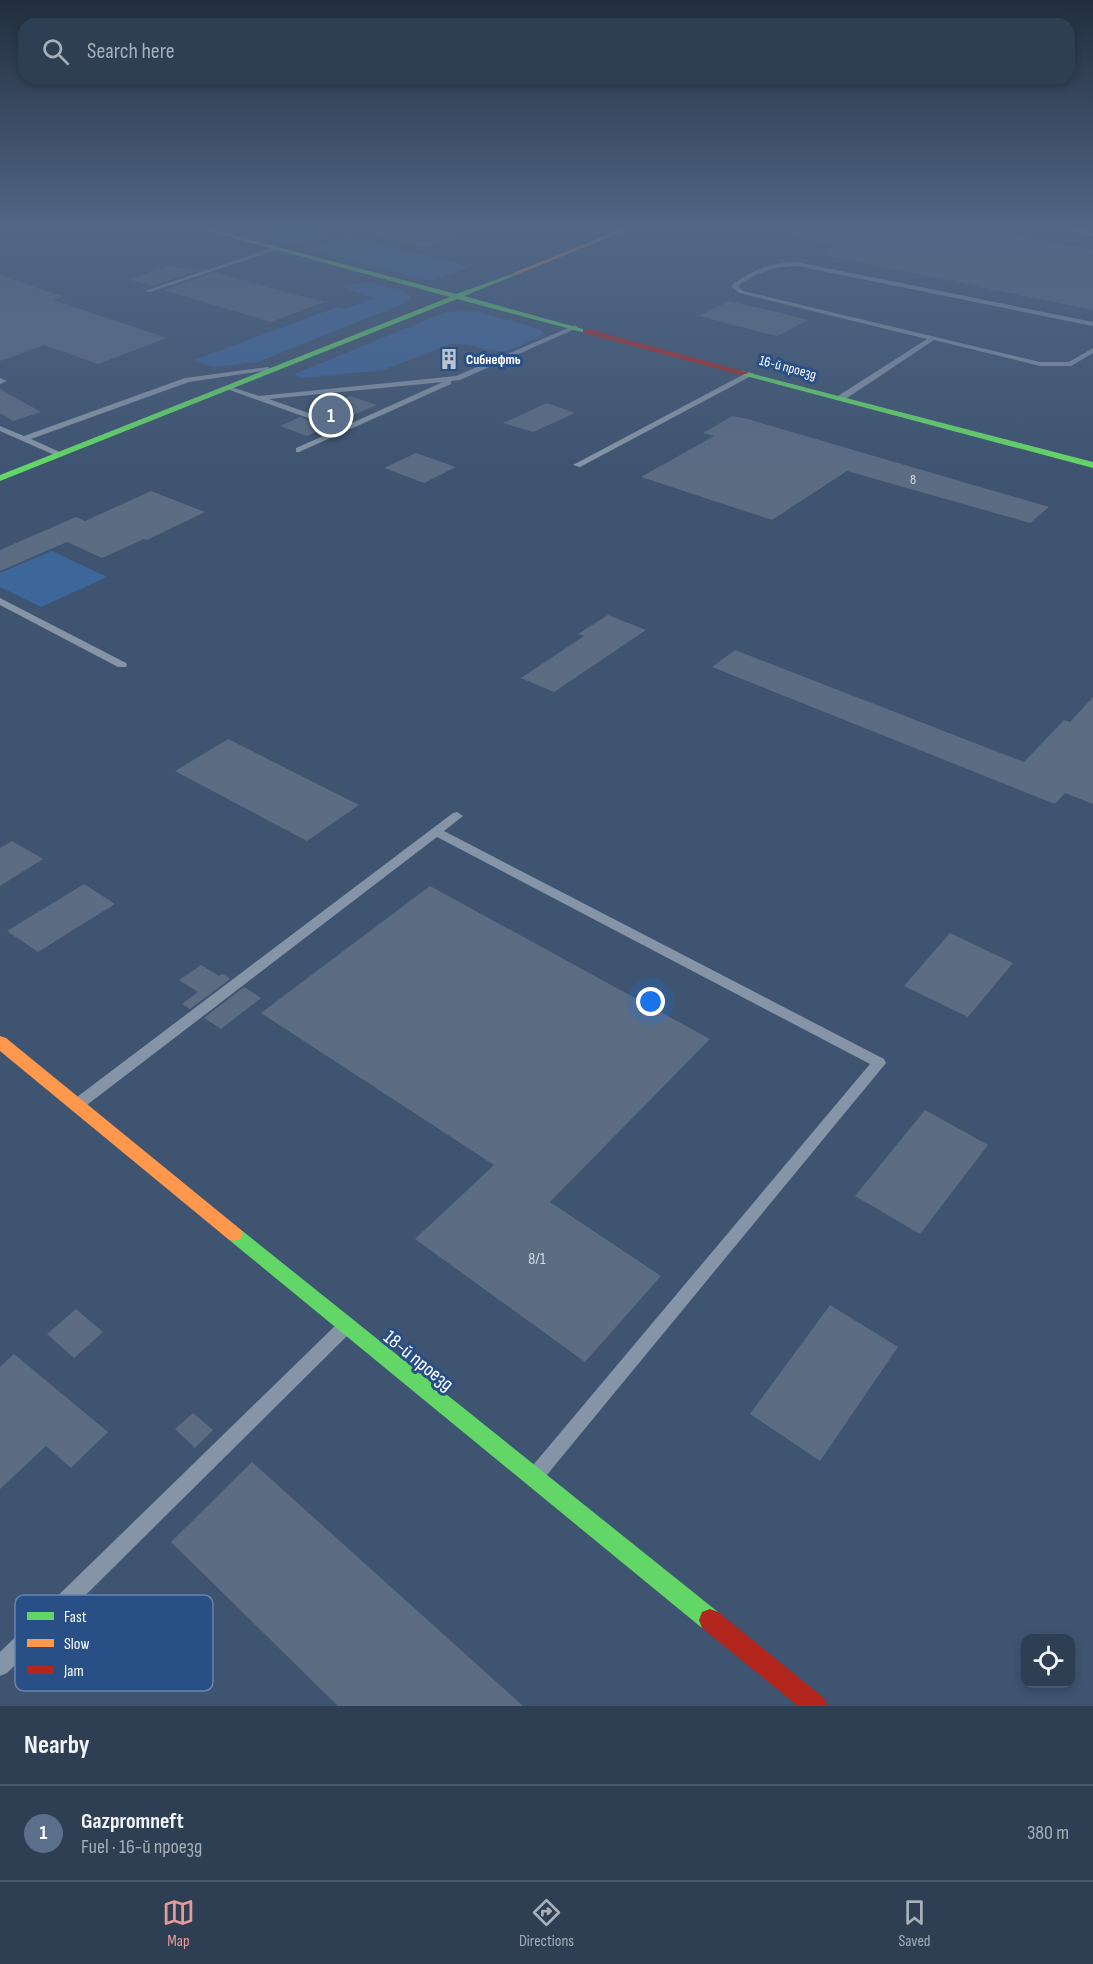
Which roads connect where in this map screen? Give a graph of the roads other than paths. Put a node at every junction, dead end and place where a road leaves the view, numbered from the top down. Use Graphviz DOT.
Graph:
graph roads {
  1 [pos="432,307"];
  2 [pos="498,307"];
  3 [pos="802,307"];
  4 [pos="1007,307"];
  5 [pos="1093,324"];
  6 [pos="575,327"];
  7 [pos="933,338"];
  8 [pos="1093,350"];
  9 [pos="281,367"];
  10 [pos="752,374"];
  11 [pos="457,378"];
  12 [pos="228,388"];
  13 [pos="258,398"];
  14 [pos="841,398"];
  15 [pos="0,428"];
  16 [pos="346,429"];
  17 [pos="24,439"];
  18 [pos="299,450"];
  19 [pos="59,455"];
  20 [pos="577,465"];
  21 [pos="1093,465"];
  22 [pos="0,478"];
  23 [pos="0,601"];
  24 [pos="122,665"];
  25 [pos="457,816"];
  26 [pos="436,832"];
  27 [pos="2,1048"];
  28 [pos="77,1105"];
  29 [pos="346,1326"];
  30 [pos="533,1478"];
  31 [pos="72,1595"];
  32 [pos="15,1651"];
  33 [pos="0,1666"];
  34 [pos="816,1706"];
  1 -- 9 [label="street"];
  2 -- 6 [label="street, 16-й проезд"];
  3 -- 7 [label="lane"];
  4 -- 5 [label="lane"];
  6 -- 10 [label="street, 16-й проезд"];
  6 -- 11 [label="lane"];
  7 -- 8 [label="lane"];
  7 -- 14 [label="lane"];
  9 -- 12 [label="street"];
  9 -- 17 [label="lane"];
  10 -- 14 [label="street, 16-й проезд"];
  10 -- 20 [label="lane"];
  11 -- 13 [label="lane"];
  11 -- 16 [label="lane"];
  12 -- 13 [label="lane"];
  12 -- 19 [label="street"];
  13 -- 16 [label="lane"];
  14 -- 21 [label="street, 16-й проезд"];
  15 -- 17 [label="lane"];
  16 -- 18 [label="lane"];
  17 -- 19 [label="lane"];
  19 -- 22 [label="street"];
  23 -- 24 [label="lane"];
  25 -- 26 [label="lane"];
  26 -- 28 [label="lane"];
  26 -- 30 [label="lane"];
  27 -- 28 [label="street, 18-й проезд"];
  28 -- 29 [label="street, 18-й проезд"];
  29 -- 30 [label="street, 18-й проезд"];
  29 -- 31 [label="lane"];
  30 -- 34 [label="street, 18-й проезд"];
  32 -- 33 [label="lane"];
}
